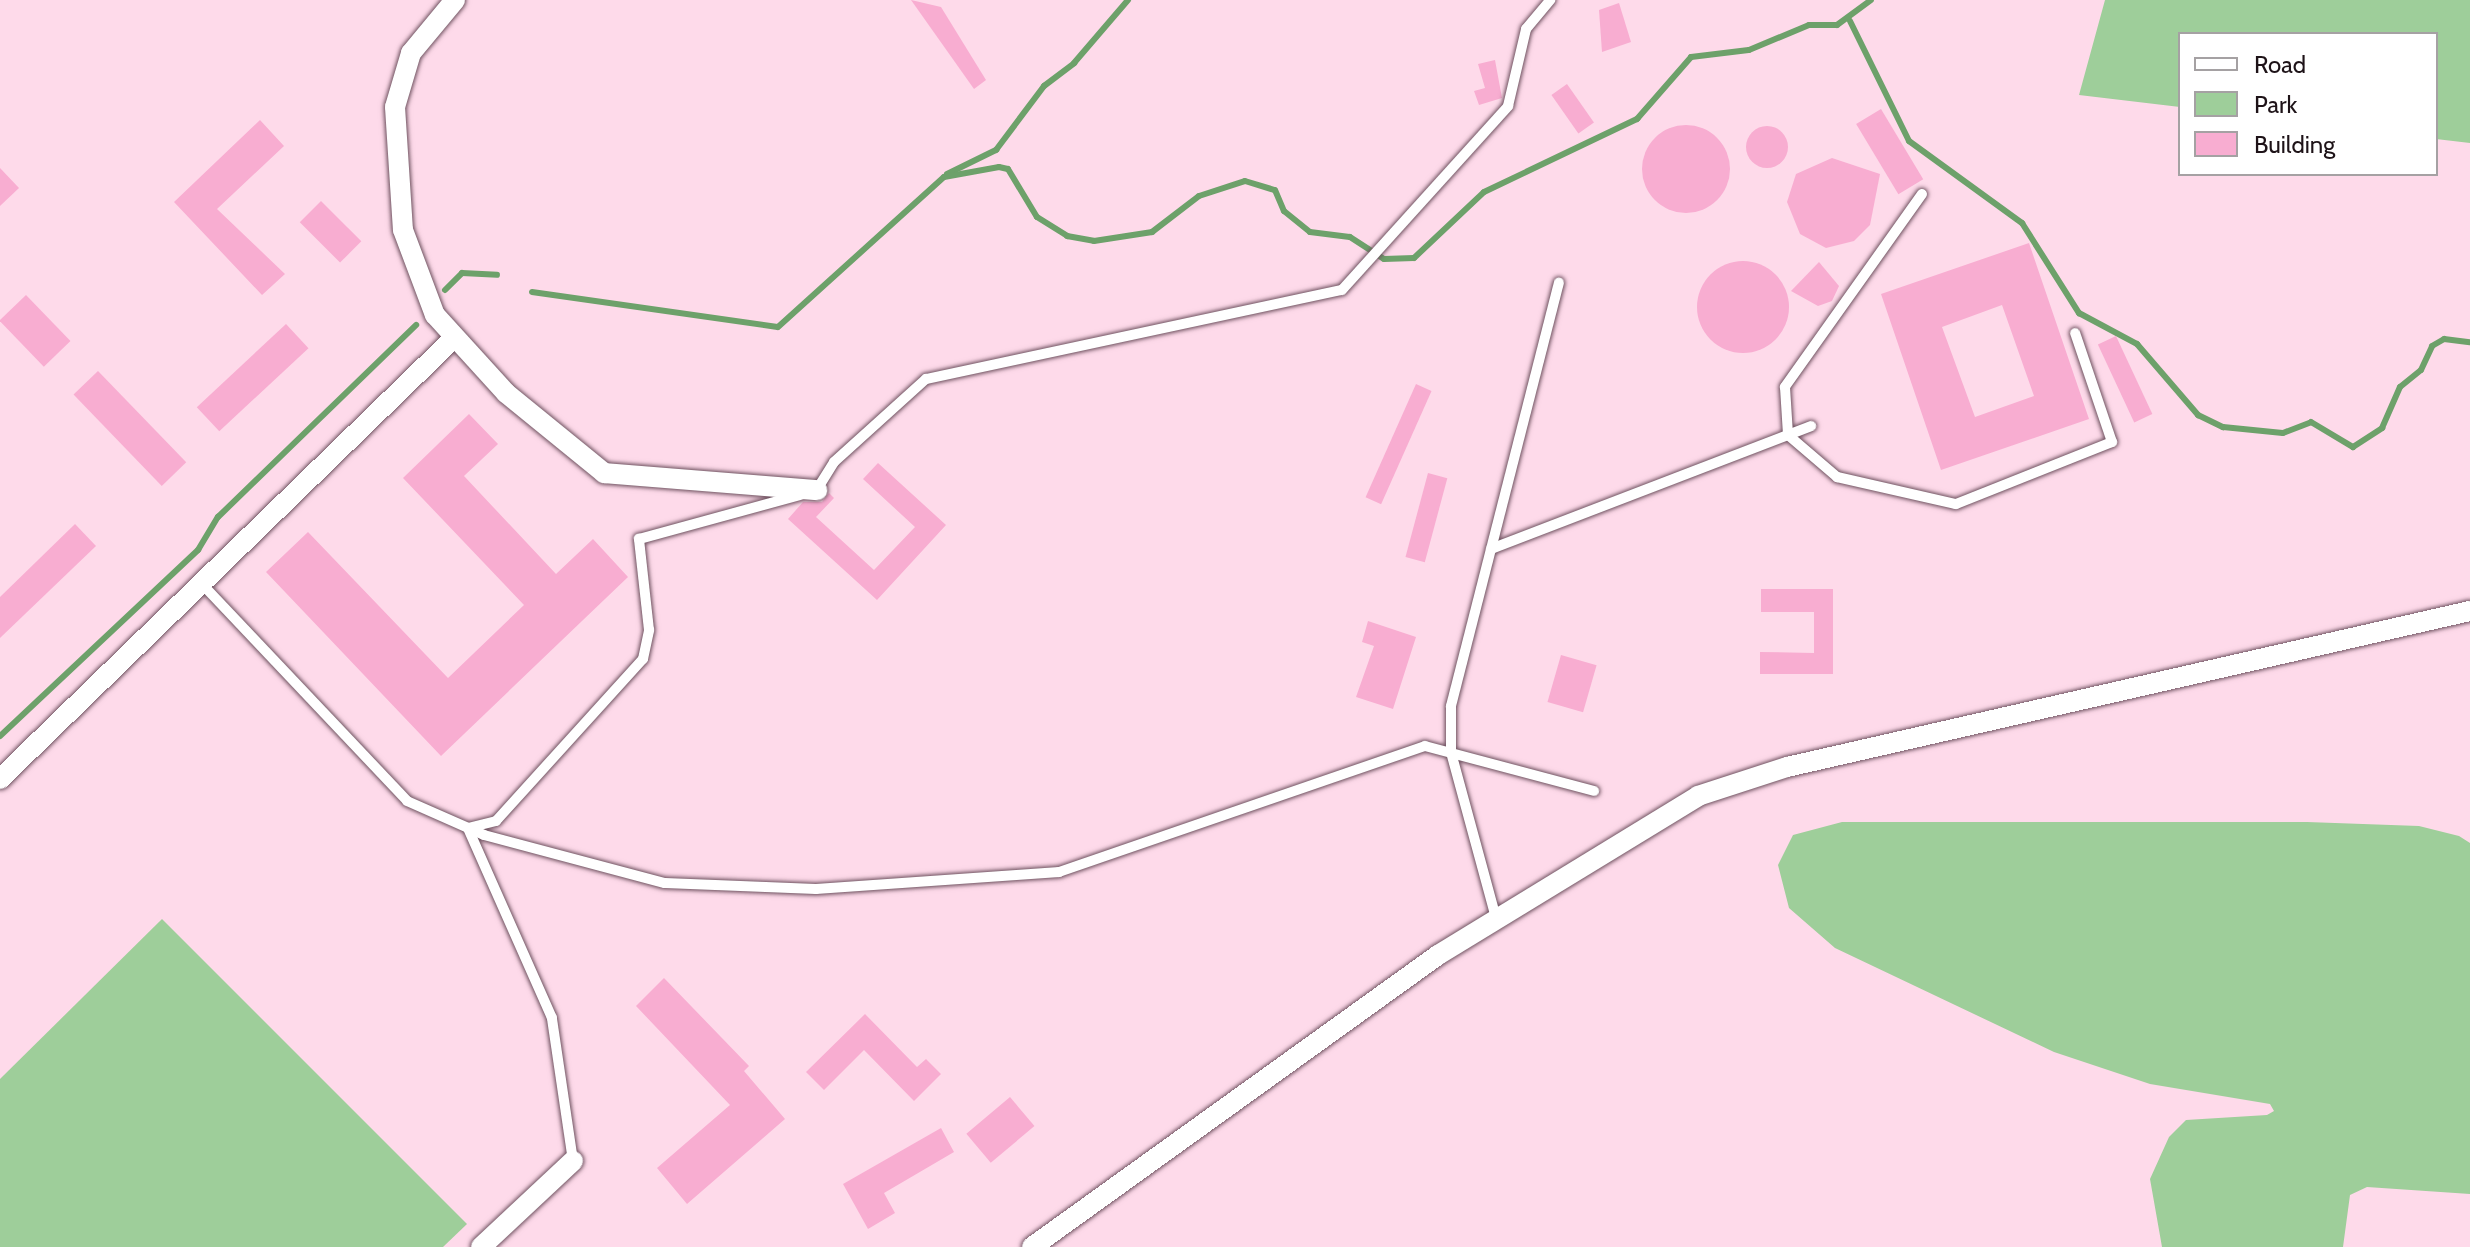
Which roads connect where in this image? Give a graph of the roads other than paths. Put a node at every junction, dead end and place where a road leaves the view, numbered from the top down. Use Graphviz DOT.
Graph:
graph roads {
  1 [pos="455,0"];
  2 [pos="1550,0"];
  3 [pos="1922,194"];
  4 [pos="1559,283"];
  5 [pos="2075,333"];
  6 [pos="453,339"];
  7 [pos="1811,426"];
  8 [pos="1788,435"];
  9 [pos="817,490"];
  10 [pos="1491,549"];
  11 [pos="203,585"];
  12 [pos="2470,611"];
  13 [pos="1451,752"];
  14 [pos="0,779"];
  15 [pos="1594,791"];
  16 [pos="468,828"];
  17 [pos="1496,918"];
  18 [pos="573,1161"];
  19 [pos="481,1247"];
  20 [pos="1032,1247"];
  1 -- 6 [label="street"];
  2 -- 9 [label="lane"];
  3 -- 8 [label="lane"];
  4 -- 10 [label="lane"];
  5 -- 8 [label="lane"];
  6 -- 9 [label="street"];
  6 -- 11 [label="street"];
  7 -- 8 [label="lane"];
  8 -- 10 [label="lane"];
  9 -- 16 [label="lane"];
  10 -- 13 [label="lane"];
  11 -- 14 [label="street"];
  11 -- 16 [label="lane"];
  12 -- 17 [label="street"];
  13 -- 15 [label="lane"];
  13 -- 16 [label="lane"];
  13 -- 17 [label="lane"];
  16 -- 18 [label="lane"];
  17 -- 20 [label="street"];
  18 -- 19 [label="street"];
}
